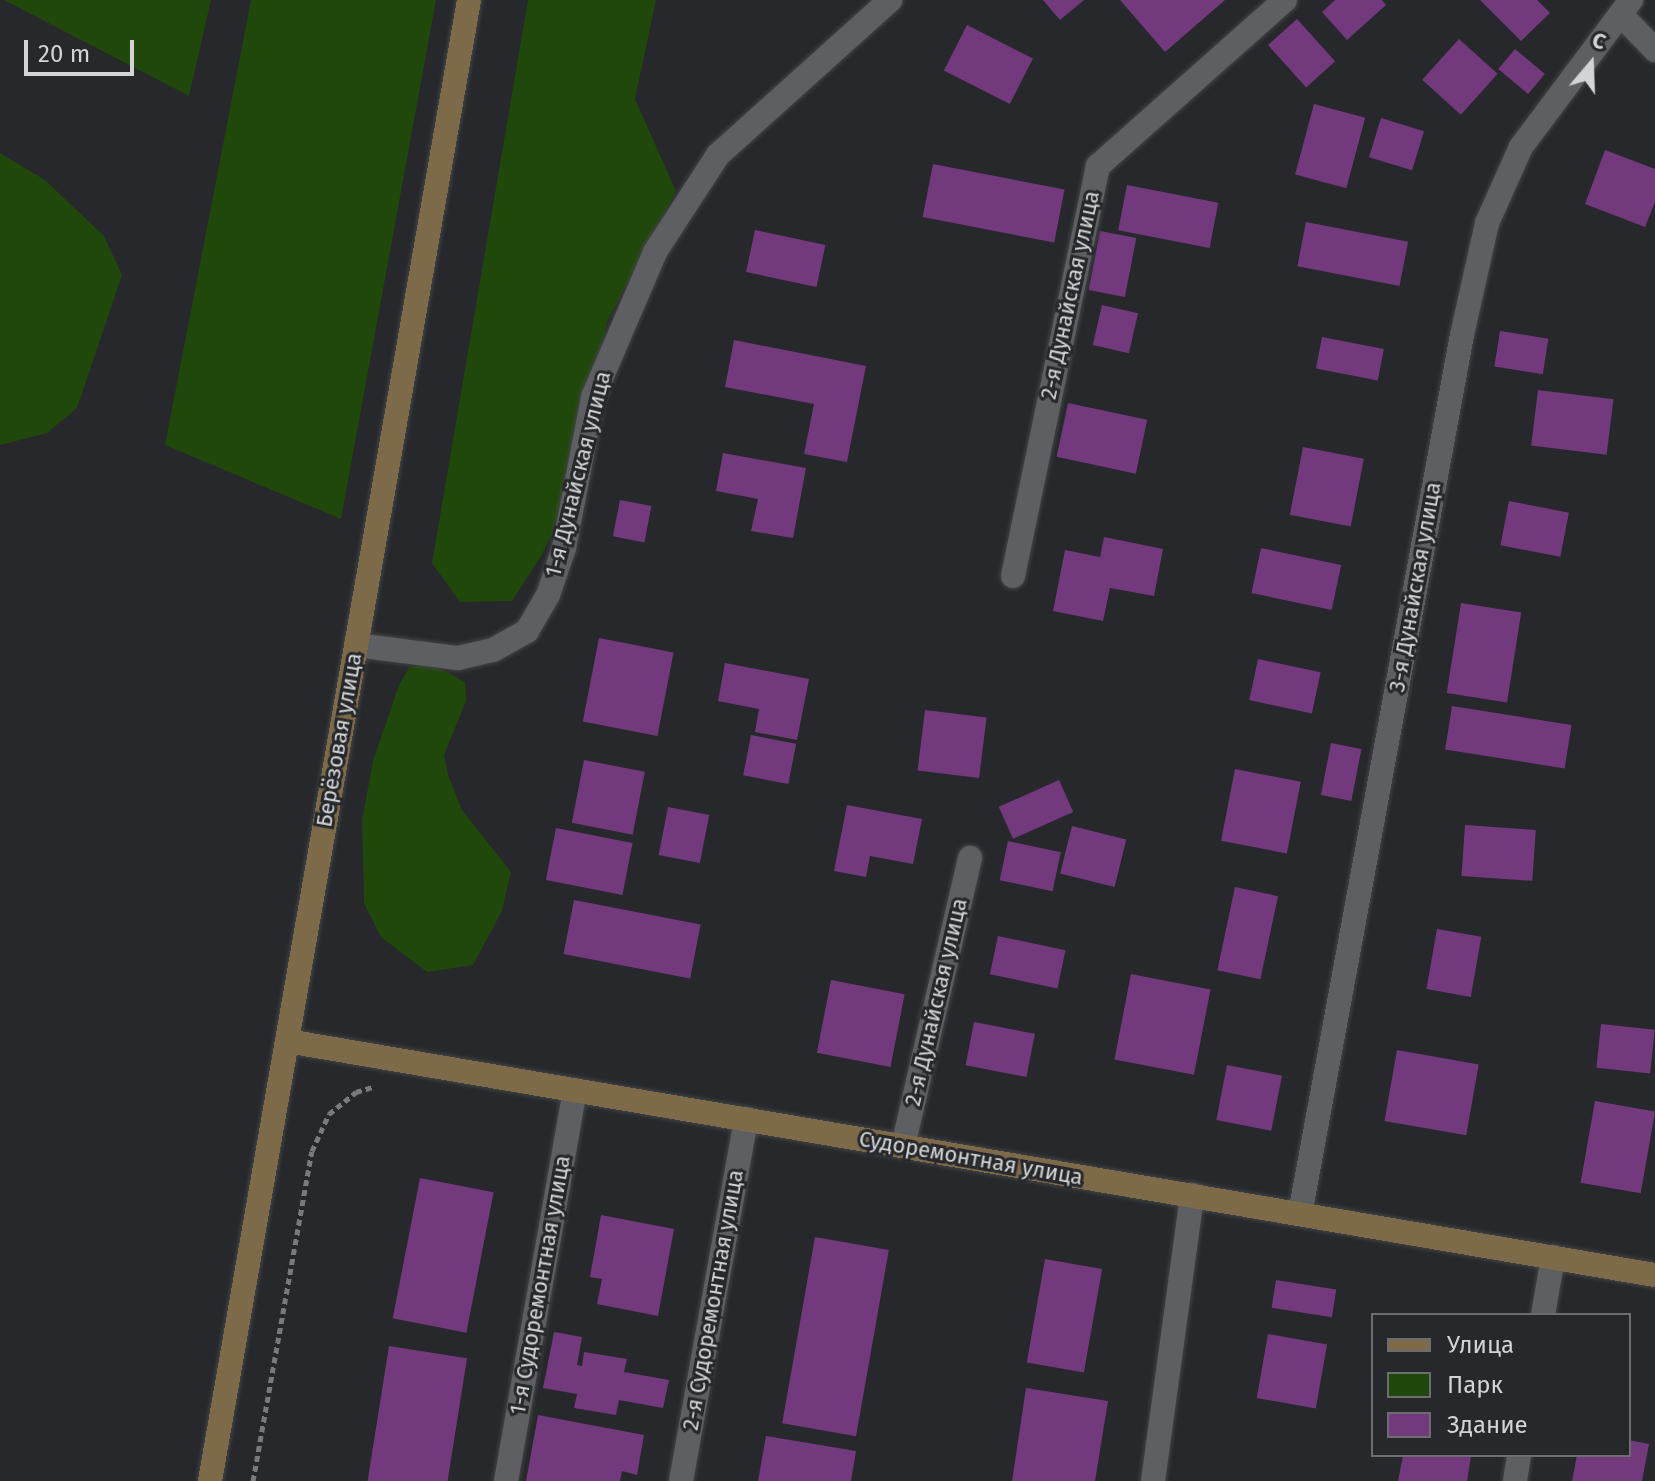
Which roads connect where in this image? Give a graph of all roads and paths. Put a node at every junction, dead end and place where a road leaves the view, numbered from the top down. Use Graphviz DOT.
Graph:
graph roads {
  1 [pos="469,0"];
  2 [pos="890,0"];
  3 [pos="1285,0"];
  4 [pos="1626,8"];
  5 [pos="1655,50"];
  6 [pos="1013,576"];
  7 [pos="356,645"];
  8 [pos="970,858"];
  9 [pos="287,1041"];
  10 [pos="385,1083"];
  11 [pos="575,1090"];
  12 [pos="746,1119"];
  13 [pos="903,1146"];
  14 [pos="1192,1195"];
  15 [pos="1300,1214"];
  16 [pos="1553,1257"];
  17 [pos="1655,1275"];
  18 [pos="1543,1313"];
  19 [pos="1519,1457"];
  20 [pos="210,1481"];
  21 [pos="253,1481"];
  22 [pos="506,1481"];
  23 [pos="681,1481"];
  24 [pos="1153,1481"];
  25 [pos="1515,1481"];
  1 -- 7 [label="main road, Берёзовая улица"];
  2 -- 7 [label="street, 1-я Дунайская улица"];
  3 -- 6 [label="street, 2-я Дунайская улица"];
  4 -- 5 [label="street"];
  4 -- 15 [label="street, 3-я Дунайская улица"];
  7 -- 9 [label="main road, Берёзовая улица"];
  8 -- 13 [label="street, 2-я Дунайская улица"];
  9 -- 11 [label="main road, Судоремонтная улица"];
  9 -- 20 [label="main road, Берёзовая улица"];
  10 -- 21 [label="path"];
  11 -- 12 [label="main road, Судоремонтная улица"];
  11 -- 22 [label="street, 1-я Судоремонтная улица"];
  12 -- 13 [label="main road, Судоремонтная улица"];
  12 -- 23 [label="street, 2-я Судоремонтная улица"];
  13 -- 14 [label="main road, Судоремонтная улица"];
  14 -- 15 [label="main road, Судоремонтная улица"];
  14 -- 24 [label="street"];
  15 -- 16 [label="main road, Судоремонтная улица"];
  16 -- 17 [label="main road, Судоремонтная улица"];
  16 -- 18 [label="street"];
  19 -- 25 [label="street"];
}
